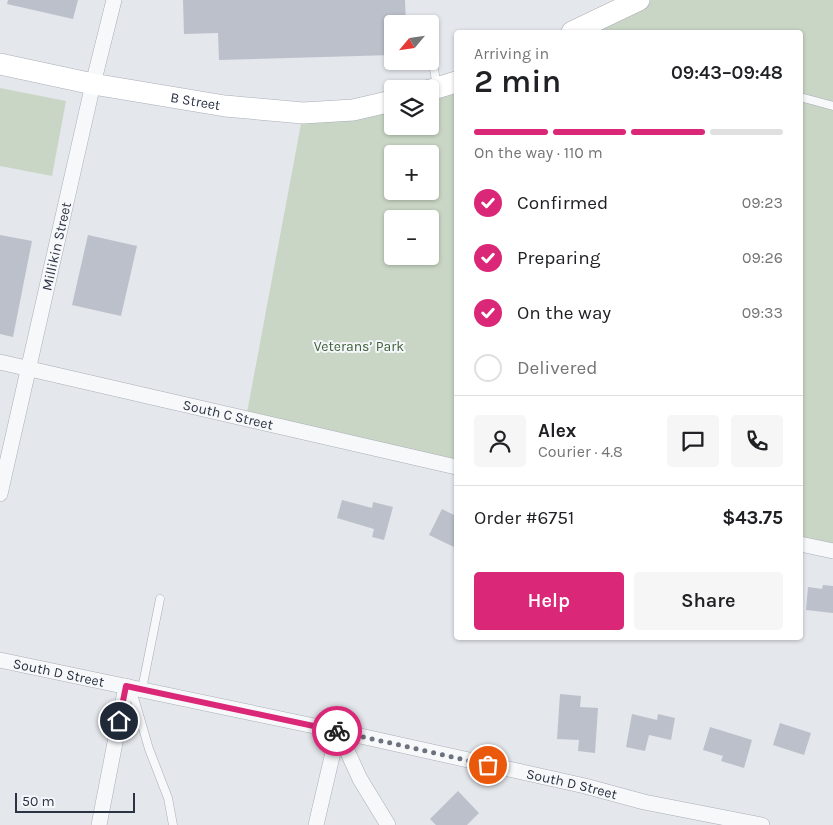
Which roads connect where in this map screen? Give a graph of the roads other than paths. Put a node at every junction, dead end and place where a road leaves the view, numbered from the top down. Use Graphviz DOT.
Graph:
graph roads {
  1 [pos="114,0"];
  2 [pos="639,0"];
  3 [pos="576,30"];
  4 [pos="0,64"];
  5 [pos="436,70"];
  6 [pos="93,84"];
  7 [pos="441,87"];
  8 [pos="803,98"];
  9 [pos="384,103"];
  10 [pos="833,106"];
  11 [pos="0,362"];
  12 [pos="28,368"];
  13 [pos="454,467"];
  14 [pos="0,494"];
  15 [pos="803,545"];
  16 [pos="833,551"];
  17 [pos="160,599"];
  18 [pos="0,660"];
  19 [pos="133,687"];
  20 [pos="338,731"];
  21 [pos="99,825"];
  22 [pos="173,825"];
  23 [pos="316,825"];
  24 [pos="388,825"];
  25 [pos="762,825"];
  1 -- 6 [label="street, Millikin Street"];
  2 -- 3 [label="main road"];
  4 -- 6 [label="main road, B Street"];
  5 -- 7 [label="lane"];
  6 -- 9 [label="main road, B Street"];
  6 -- 12 [label="street, Millikin Street"];
  8 -- 10 [label="lane"];
  11 -- 12 [label="street, South C Street"];
  12 -- 13 [label="street, South C Street"];
  12 -- 14 [label="street, Millikin Street"];
  15 -- 16 [label="street"];
  17 -- 19 [label="lane"];
  18 -- 19 [label="street, South D Street"];
  19 -- 20 [label="street, South D Street"];
  19 -- 21 [label="street"];
  19 -- 22 [label="lane"];
  20 -- 23 [label="street"];
  20 -- 24 [label="street"];
  20 -- 25 [label="street, South D Street"];
}
